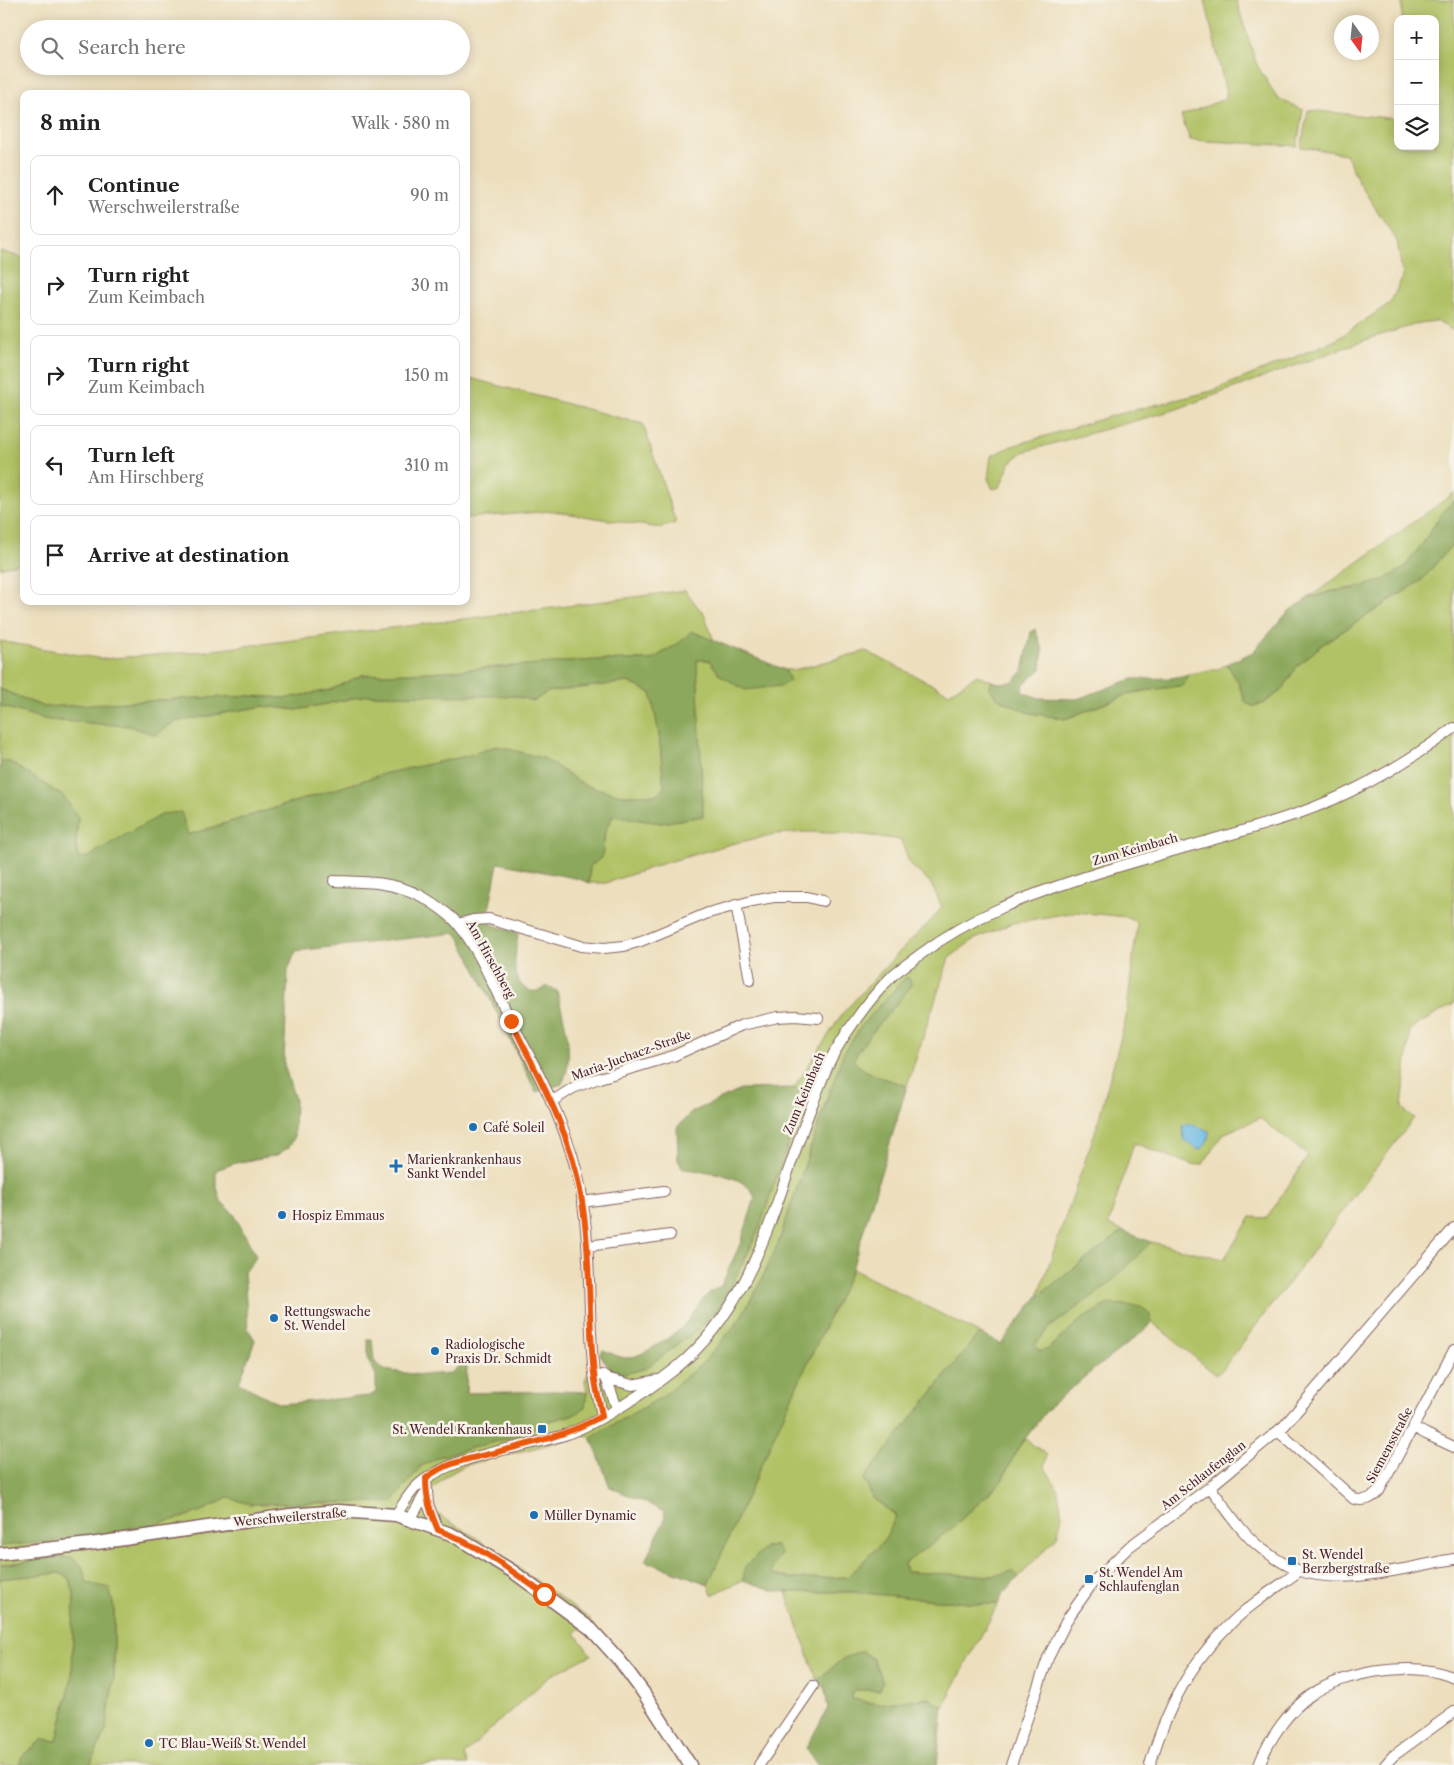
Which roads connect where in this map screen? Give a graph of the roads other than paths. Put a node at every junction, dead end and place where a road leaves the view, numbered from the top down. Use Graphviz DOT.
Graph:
graph roads {
  1 [pos="1454,728"];
  2 [pos="334,880"];
  3 [pos="823,901"];
  4 [pos="736,904"];
  5 [pos="458,924"];
  6 [pos="750,980"];
  7 [pos="818,1018"];
  8 [pos="551,1102"];
  9 [pos="664,1191"];
  10 [pos="582,1202"];
  11 [pos="1454,1228"];
  12 [pos="670,1235"];
  13 [pos="588,1246"];
  14 [pos="1454,1350"];
  15 [pos="593,1365"];
  16 [pos="606,1378"];
  17 [pos="662,1379"];
  18 [pos="617,1408"];
  19 [pos="602,1416"];
  20 [pos="1413,1426"];
  21 [pos="1278,1432"];
  22 [pos="1454,1447"];
  23 [pos="426,1478"];
  24 [pos="1210,1487"];
  25 [pos="426,1492"];
  26 [pos="396,1515"];
  27 [pos="410,1520"];
  28 [pos="438,1530"];
  29 [pos="0,1554"];
  30 [pos="1454,1559"];
  31 [pos="1299,1570"];
  32 [pos="1454,1678"];
  33 [pos="813,1686"];
  34 [pos="1454,1712"];
  35 [pos="690,1765"];
  36 [pos="759,1765"];
  37 [pos="1011,1765"];
  38 [pos="1150,1765"];
  39 [pos="1259,1765"];
  40 [pos="1385,1765"];
  1 -- 17 [label="street, Zum Keimbach"];
  2 -- 5 [label="street, Am Hirschberg"];
  3 -- 4 [label="street"];
  4 -- 5 [label="street"];
  4 -- 6 [label="street"];
  5 -- 8 [label="street, Am Hirschberg"];
  7 -- 8 [label="street, Maria-Juchacz-Straße"];
  8 -- 10 [label="street, Am Hirschberg"];
  9 -- 10 [label="street"];
  10 -- 13 [label="street, Am Hirschberg"];
  11 -- 21 [label="street, Am Schlaufenglan"];
  12 -- 13 [label="street"];
  13 -- 15 [label="street, Am Hirschberg"];
  14 -- 20 [label="street, Siemensstraße"];
  15 -- 16 [label="street"];
  15 -- 19 [label="street, Am Hirschberg"];
  16 -- 17 [label="street"];
  16 -- 18 [label="street"];
  17 -- 18 [label="street, Zum Keimbach"];
  18 -- 19 [label="street, Zum Keimbach"];
  19 -- 23 [label="street, Zum Keimbach"];
  20 -- 21 [label="street, Siemensstraße"];
  20 -- 22 [label="street"];
  21 -- 24 [label="street, Am Schlaufenglan"];
  23 -- 25 [label="street"];
  23 -- 26 [label="street, Zum Keimbach"];
  24 -- 31 [label="street"];
  24 -- 37 [label="street, Am Schlaufenglan"];
  25 -- 27 [label="street"];
  25 -- 28 [label="street"];
  26 -- 27 [label="main road, Werschweilerstraße"];
  26 -- 29 [label="main road, Werschweilerstraße"];
  27 -- 28 [label="main road, Werschweilerstraße"];
  28 -- 35 [label="main road, Werschweilerstraße"];
  30 -- 31 [label="street"];
  31 -- 38 [label="street"];
  32 -- 39 [label="street"];
  33 -- 36 [label="street"];
  34 -- 40 [label="street"];
}
